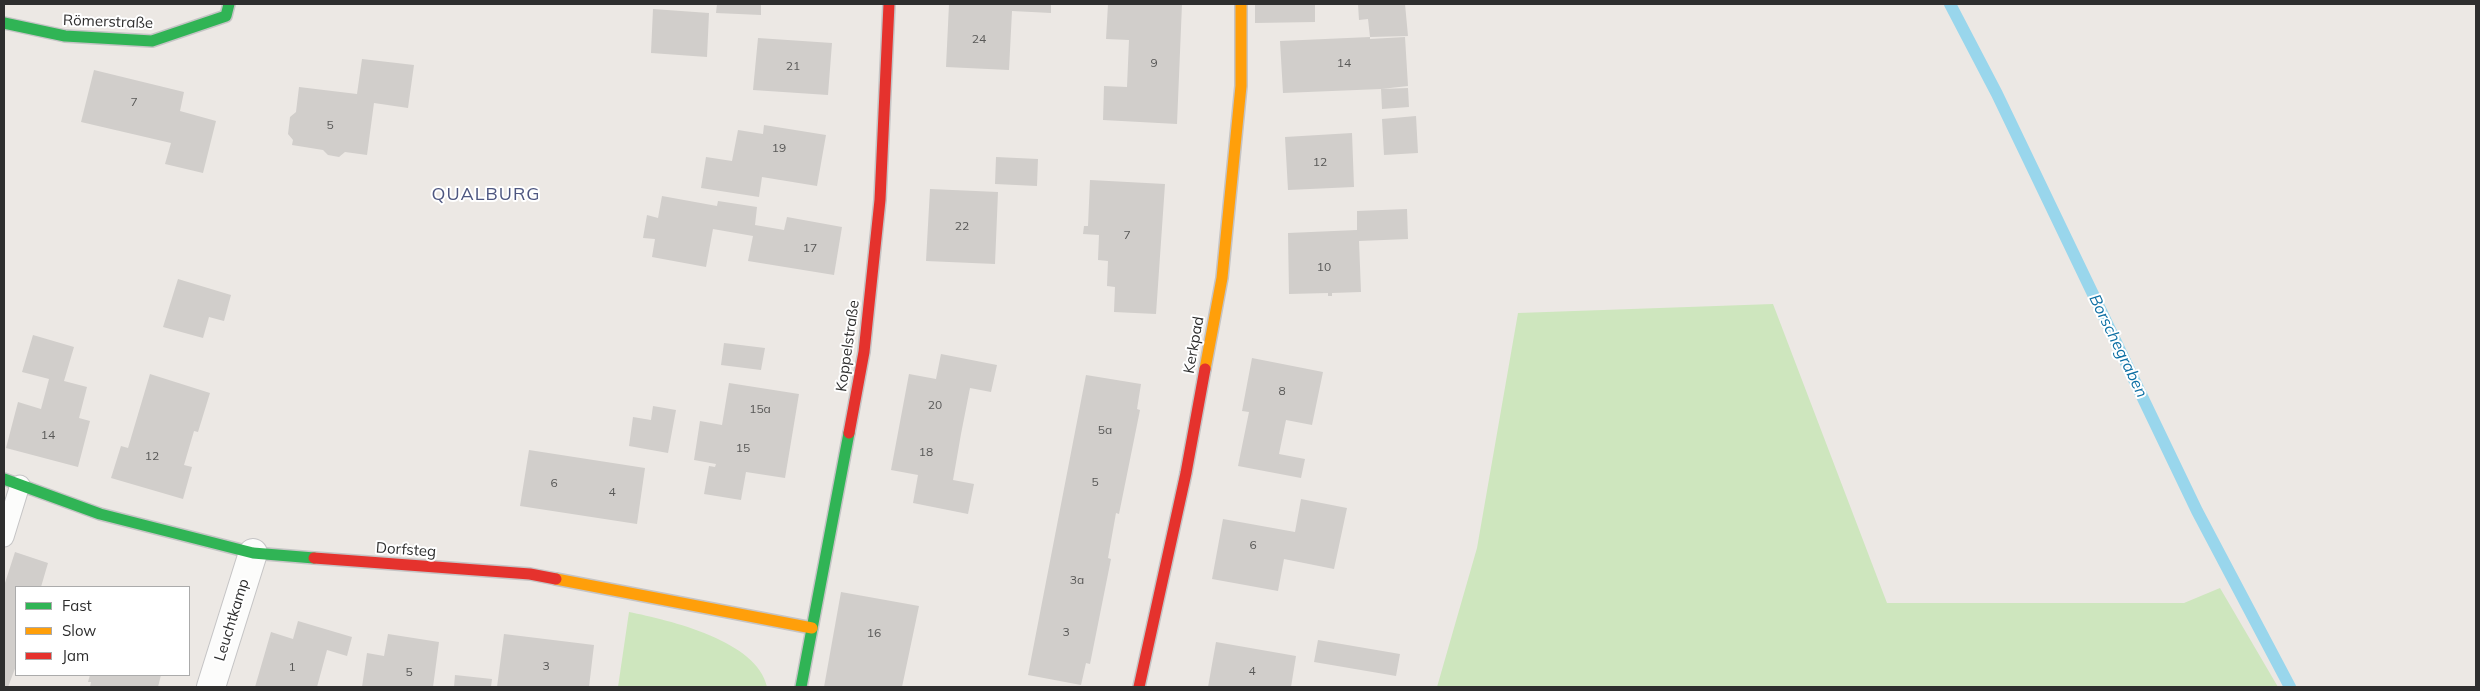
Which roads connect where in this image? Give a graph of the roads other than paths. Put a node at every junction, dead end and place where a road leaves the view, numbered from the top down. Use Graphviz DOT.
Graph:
graph roads {
  1 [pos="229,4"];
  2 [pos="889,4"];
  3 [pos="1241,4"];
  4 [pos="4,23"];
  5 [pos="12,482"];
  6 [pos="4,537"];
  7 [pos="253,553"];
  8 [pos="812,628"];
  9 [pos="212,687"];
  10 [pos="801,687"];
  11 [pos="1139,687"];
  1 -- 4 [label="street, Römerstraße"];
  2 -- 8 [label="street, Koppelstraße"];
  3 -- 11 [label="street, Kerkpad"];
  5 -- 6 [label="lane"];
  5 -- 7 [label="street, Dorfsteg"];
  7 -- 8 [label="street, Dorfsteg"];
  7 -- 9 [label="street, Leuchtkamp"];
  8 -- 10 [label="street, Koppelstraße"];
}
